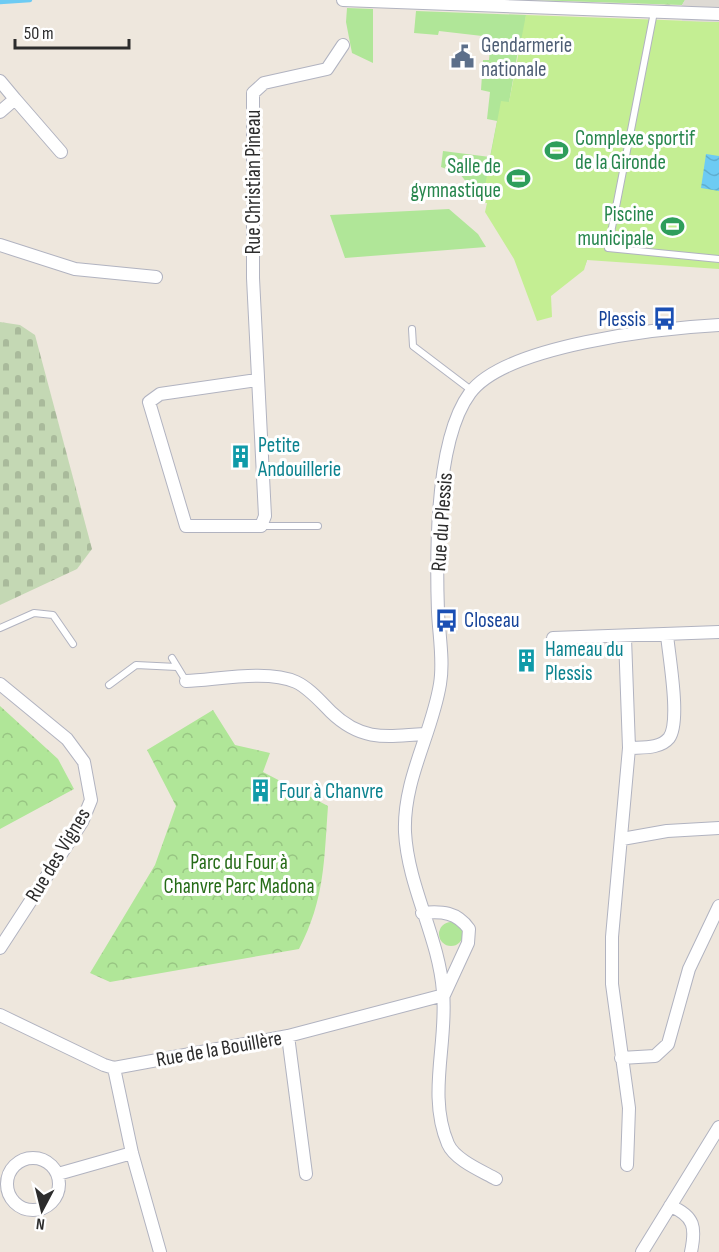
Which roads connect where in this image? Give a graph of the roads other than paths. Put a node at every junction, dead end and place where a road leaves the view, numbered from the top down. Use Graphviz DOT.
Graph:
graph roads {
  1 [pos="343,0"];
  2 [pos="654,12"];
  3 [pos="719,14"];
  4 [pos="344,45"];
  5 [pos="0,81"];
  6 [pos="15,99"];
  7 [pos="0,112"];
  8 [pos="61,152"];
  9 [pos="0,245"];
  10 [pos="719,259"];
  11 [pos="156,277"];
  12 [pos="719,325"];
  13 [pos="412,329"];
  14 [pos="257,380"];
  15 [pos="471,390"];
  16 [pos="261,526"];
  17 [pos="318,526"];
  18 [pos="0,628"];
  19 [pos="719,632"];
  20 [pos="667,635"];
  21 [pos="625,638"];
  22 [pos="553,639"];
  23 [pos="73,644"];
  24 [pos="172,658"];
  25 [pos="177,667"];
  26 [pos="186,681"];
  27 [pos="0,684"];
  28 [pos="109,684"];
  29 [pos="424,734"];
  30 [pos="629,748"];
  31 [pos="719,828"];
  32 [pos="622,839"];
  33 [pos="719,906"];
  34 [pos="422,913"];
  35 [pos="0,948"];
  36 [pos="444,995"];
  37 [pos="0,1015"];
  38 [pos="288,1036"];
  39 [pos="621,1058"];
  40 [pos="114,1068"];
  41 [pos="719,1126"];
  42 [pos="132,1153"];
  43 [pos="627,1165"];
  44 [pos="58,1174"];
  45 [pos="306,1174"];
  46 [pos="496,1179"];
  47 [pos="670,1206"];
  48 [pos="160,1252"];
  49 [pos="642,1252"];
  50 [pos="691,1252"];
  1 -- 2 [label="street"];
  2 -- 3 [label="street"];
  2 -- 10 [label="lane"];
  4 -- 14 [label="street, Rue Christian Pineau"];
  5 -- 6 [label="street"];
  6 -- 7 [label="street"];
  6 -- 8 [label="street"];
  9 -- 11 [label="street"];
  12 -- 15 [label="street, Rue du Plessis"];
  13 -- 15 [label="lane"];
  14 -- 16 [label="street, Rue Christian Pineau"];
  14 -- 16 [label="street"];
  15 -- 29 [label="street, Rue du Plessis"];
  16 -- 17 [label="lane"];
  18 -- 23 [label="lane"];
  19 -- 20 [label="street"];
  20 -- 21 [label="street"];
  20 -- 30 [label="street"];
  21 -- 22 [label="street"];
  21 -- 30 [label="street"];
  24 -- 25 [label="lane"];
  25 -- 26 [label="lane"];
  25 -- 28 [label="lane"];
  26 -- 29 [label="street"];
  27 -- 35 [label="street, Rue des Vignes"];
  29 -- 34 [label="street, Rue du Plessis"];
  30 -- 32 [label="street"];
  31 -- 32 [label="street"];
  32 -- 39 [label="street"];
  33 -- 39 [label="street"];
  34 -- 36 [label="street, Rue du Plessis"];
  34 -- 36 [label="street, Rue du Plessis"];
  36 -- 38 [label="street, Rue de la Bouillère"];
  36 -- 46 [label="street, Rue du Plessis"];
  37 -- 40 [label="street"];
  38 -- 40 [label="street, Rue de la Bouillère"];
  38 -- 45 [label="street"];
  39 -- 43 [label="street"];
  40 -- 42 [label="street"];
  41 -- 47 [label="street"];
  42 -- 44 [label="street"];
  42 -- 48 [label="street"];
  44 -- 44 [label="street"];
  47 -- 49 [label="street"];
  47 -- 50 [label="street"];
}
